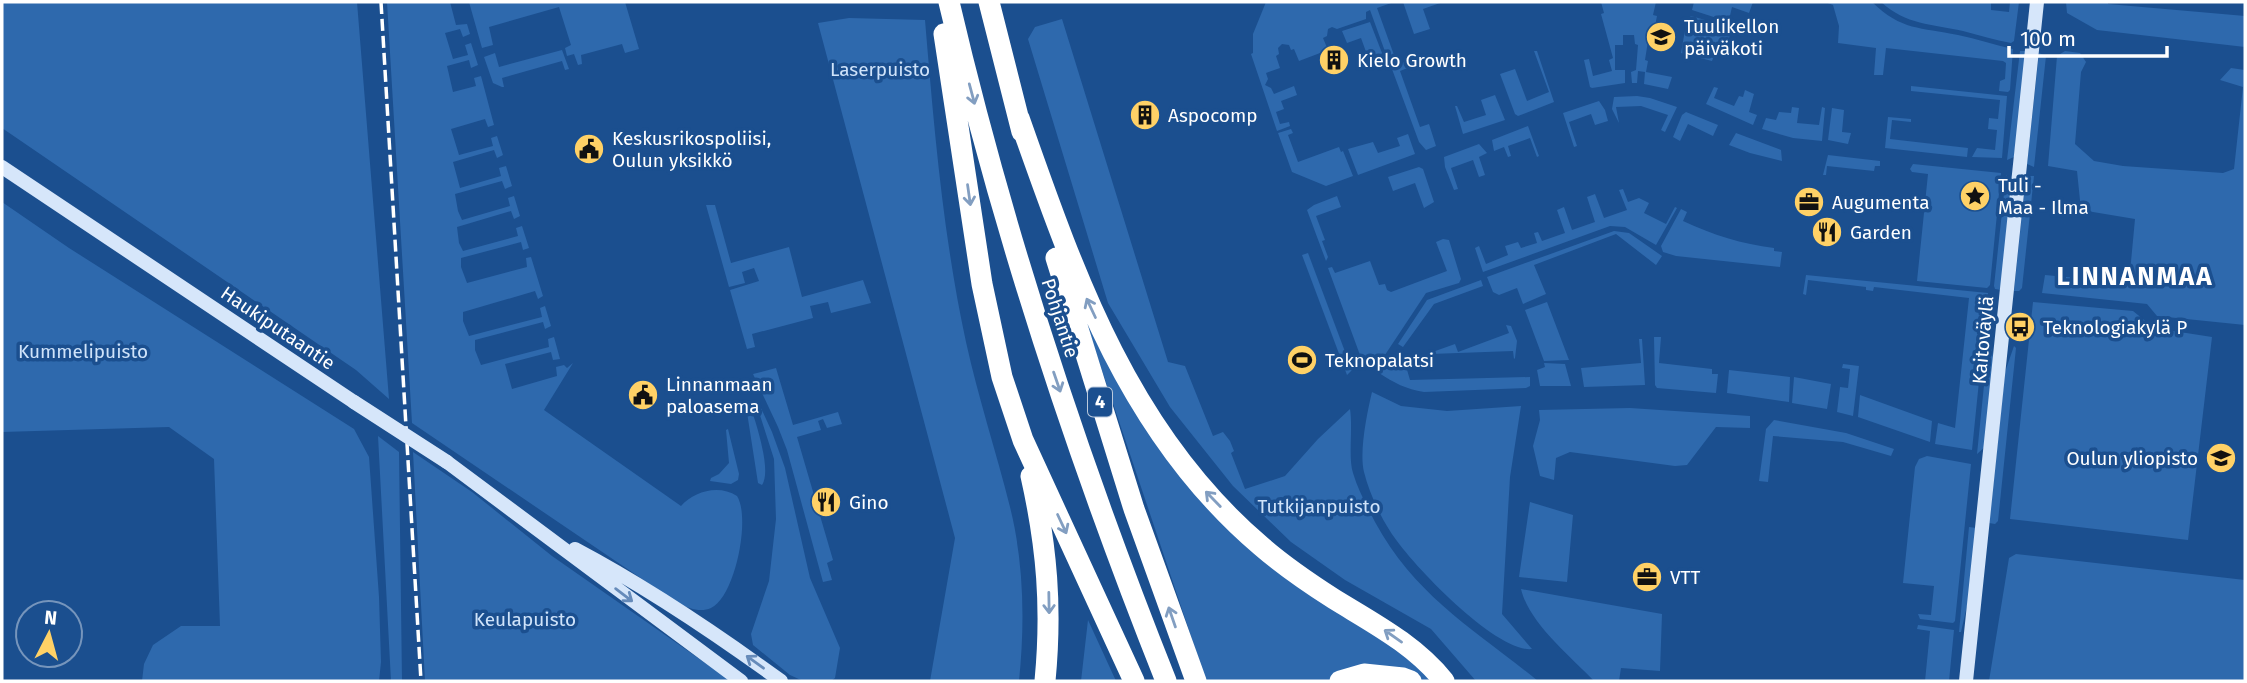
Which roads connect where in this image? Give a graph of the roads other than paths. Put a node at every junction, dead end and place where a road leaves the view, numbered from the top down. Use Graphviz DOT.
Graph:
graph roads {
  1 [pos="989,2"];
  2 [pos="2037,2"];
  3 [pos="944,4"];
  4 [pos="1018,118"];
  5 [pos="2,167"];
  6 [pos="1023,440"];
  7 [pos="530,525"];
  8 [pos="741,681"];
  9 [pos="782,681"];
  10 [pos="1045,681"];
  11 [pos="1134,681"];
  12 [pos="1166,681"];
  13 [pos="1196,681"];
  14 [pos="1340,681"];
  15 [pos="1411,681"];
  16 [pos="1444,681"];
  17 [pos="1966,681"];
  1 -- 4 [label="highway, Pohjantie / 4"];
  2 -- 17 [label="main road, Kaitoväylä"];
  3 -- 6 [label="highway, one-way"];
  3 -- 12 [label="highway, Pohjantie / 4, one-way"];
  13 -- 4 [label="highway, Pohjantie / 4, one-way"];
  16 -- 4 [label="highway, one-way"];
  5 -- 7 [label="main road, Haukiputaantie, bridge"];
  6 -- 10 [label="highway, one-way"];
  6 -- 11 [label="highway, one-way"];
  7 -- 8 [label="main road, Haukiputaantie, one-way"];
  9 -- 7 [label="main road, Haukiputaantie, one-way"];
  14 -- 15 [label="highway"];
}
